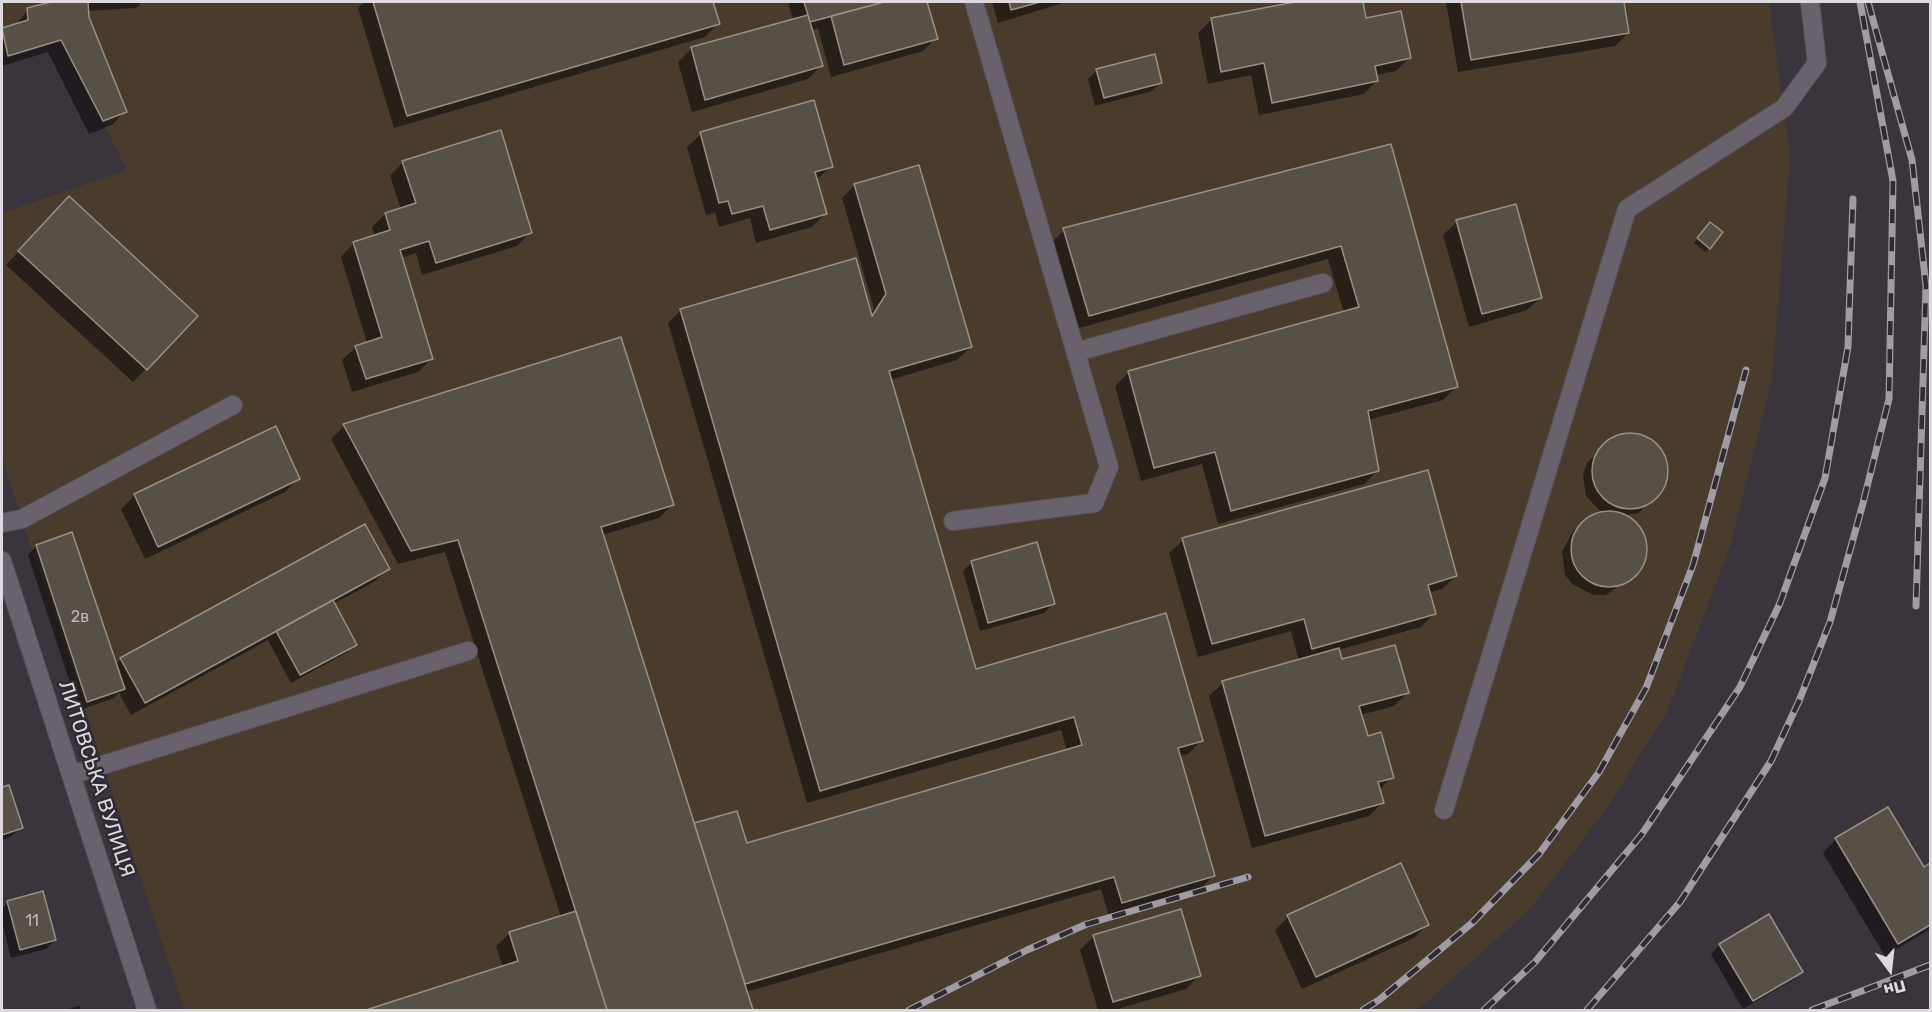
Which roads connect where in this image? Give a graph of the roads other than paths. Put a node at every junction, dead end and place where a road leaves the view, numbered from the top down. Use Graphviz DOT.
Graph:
graph roads {
  1 [pos="974,2"];
  2 [pos="1810,2"];
  3 [pos="1323,283"];
  4 [pos="1076,352"];
  5 [pos="233,405"];
  6 [pos="953,521"];
  7 [pos="2,523"];
  8 [pos="2,561"];
  9 [pos="468,651"];
  10 [pos="71,775"];
  11 [pos="1444,810"];
  12 [pos="147,1011"];
  1 -- 4 [label="street"];
  2 -- 11 [label="street"];
  3 -- 4 [label="street"];
  4 -- 6 [label="street"];
  5 -- 7 [label="street"];
  8 -- 10 [label="street, ЛИТОВСЬКА ВУЛИЦЯ"];
  9 -- 10 [label="street"];
  10 -- 12 [label="street, ЛИТОВСЬКА ВУЛИЦЯ"];
}
